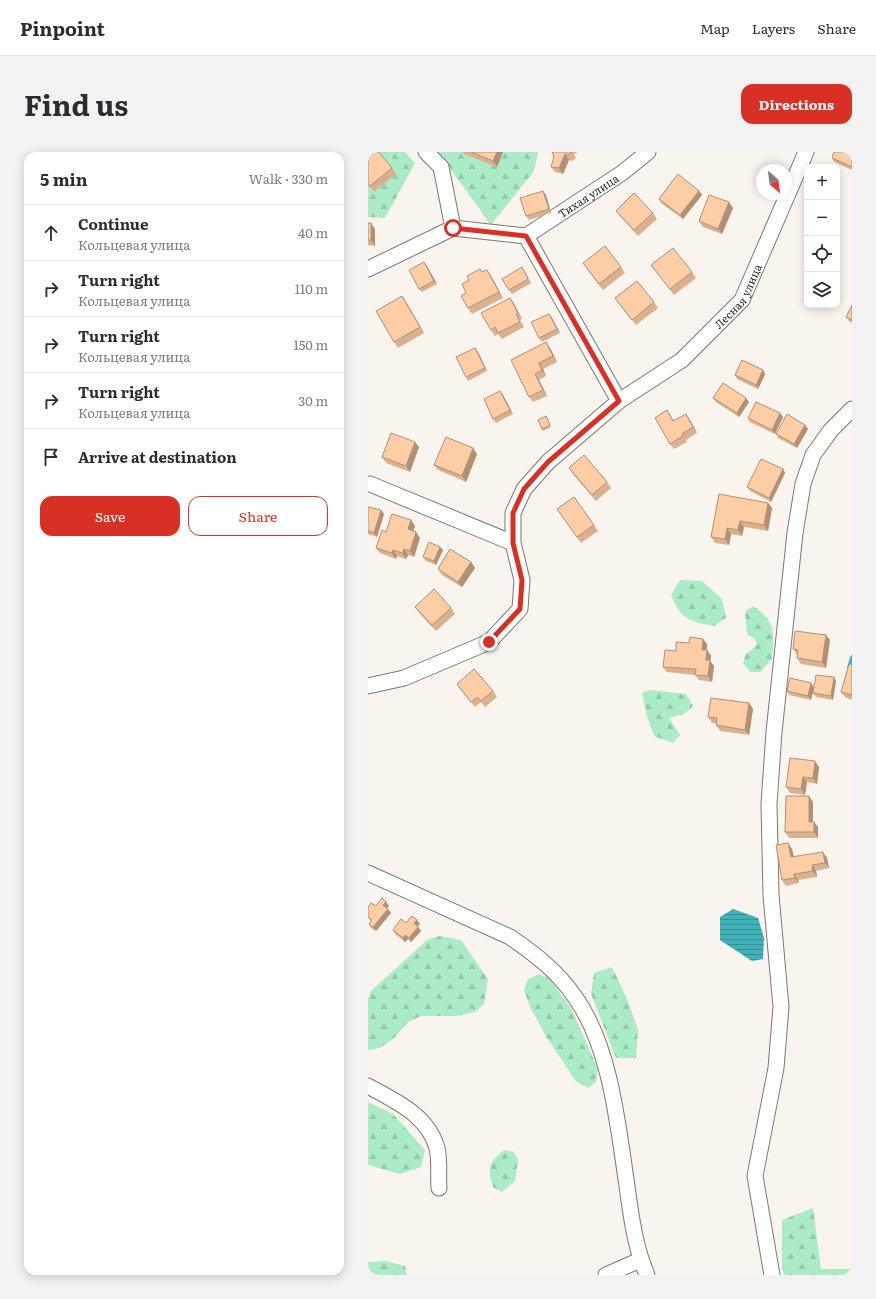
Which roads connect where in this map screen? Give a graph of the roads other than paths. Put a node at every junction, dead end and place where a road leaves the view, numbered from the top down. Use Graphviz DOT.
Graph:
graph roads {
  1 [pos="426,152"];
  2 [pos="648,152"];
  3 [pos="806,152"];
  4 [pos="453,228"];
  5 [pos="526,236"];
  6 [pos="368,269"];
  7 [pos="619,401"];
  8 [pos="852,409"];
  9 [pos="370,484"];
  10 [pos="513,543"];
  11 [pos="368,686"];
  12 [pos="368,873"];
  13 [pos="368,1086"];
  14 [pos="439,1188"];
  15 [pos="640,1260"];
  16 [pos="606,1275"];
  17 [pos="647,1275"];
  18 [pos="772,1275"];
  1 -- 4 [label="street"];
  2 -- 5 [label="street, Тихая улица"];
  3 -- 7 [label="street, Лесная улица"];
  4 -- 5 [label="street"];
  4 -- 6 [label="street"];
  5 -- 7 [label="street"];
  7 -- 10 [label="street, Лесная улица"];
  8 -- 18 [label="street"];
  9 -- 10 [label="street"];
  10 -- 11 [label="street, Лесная улица"];
  12 -- 15 [label="street"];
  13 -- 14 [label="street"];
  15 -- 16 [label="street"];
  15 -- 17 [label="street"];
}
